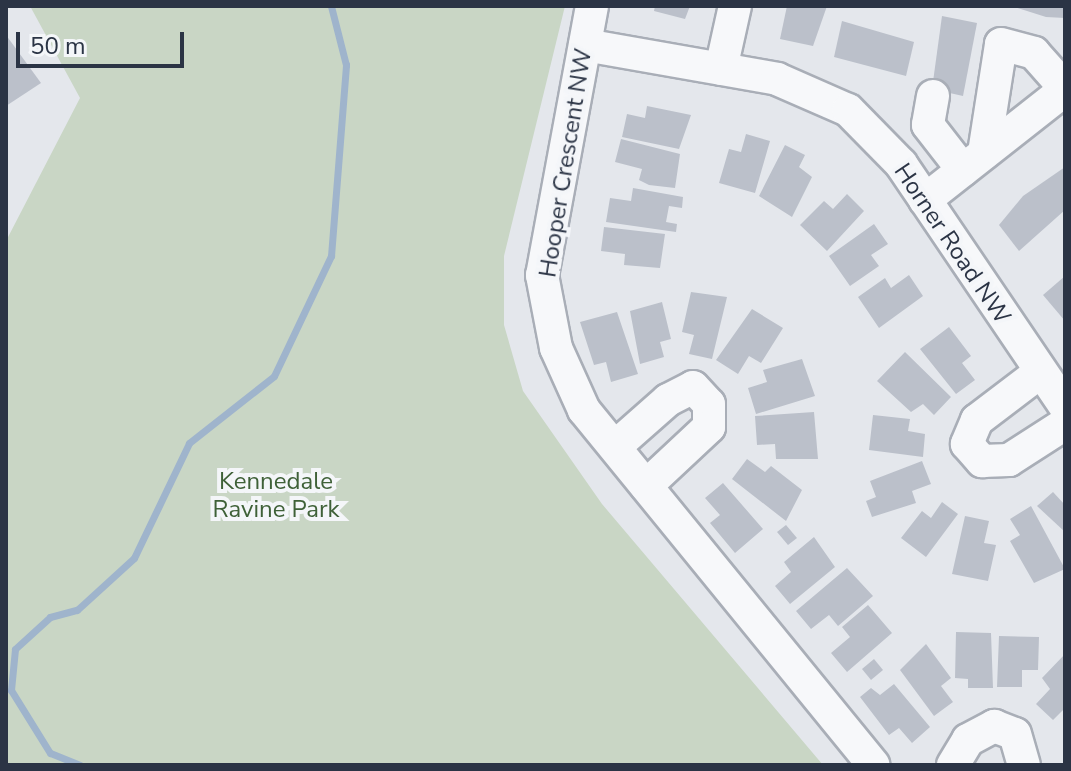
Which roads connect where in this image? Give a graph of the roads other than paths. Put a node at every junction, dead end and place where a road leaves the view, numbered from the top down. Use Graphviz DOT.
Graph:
graph roads {
  1 [pos="592,6"];
  2 [pos="735,6"];
  3 [pos="585,45"];
  4 [pos="721,69"];
  5 [pos="1065,89"];
  6 [pos="933,96"];
  7 [pos="974,161"];
  8 [pos="925,200"];
  9 [pos="1056,389"];
  10 [pos="1065,424"];
  11 [pos="617,445"];
  12 [pos="646,486"];
  13 [pos="874,765"];
  14 [pos="953,765"];
  15 [pos="1024,765"];
  1 -- 3 [label="street, Hooper Crescent NW"];
  2 -- 4 [label="street"];
  3 -- 4 [label="street, Horner Road NW"];
  3 -- 11 [label="street, Hooper Crescent NW"];
  4 -- 8 [label="street, Horner Road NW"];
  5 -- 7 [label="street"];
  5 -- 7 [label="street"];
  6 -- 7 [label="street"];
  7 -- 8 [label="street"];
  8 -- 9 [label="street, Horner Road NW"];
  9 -- 10 [label="street, Horner Road NW"];
  11 -- 12 [label="street, Hooper Crescent NW"];
  11 -- 12 [label="street"];
  12 -- 13 [label="street, Hooper Crescent NW"];
  14 -- 15 [label="street"];
}
